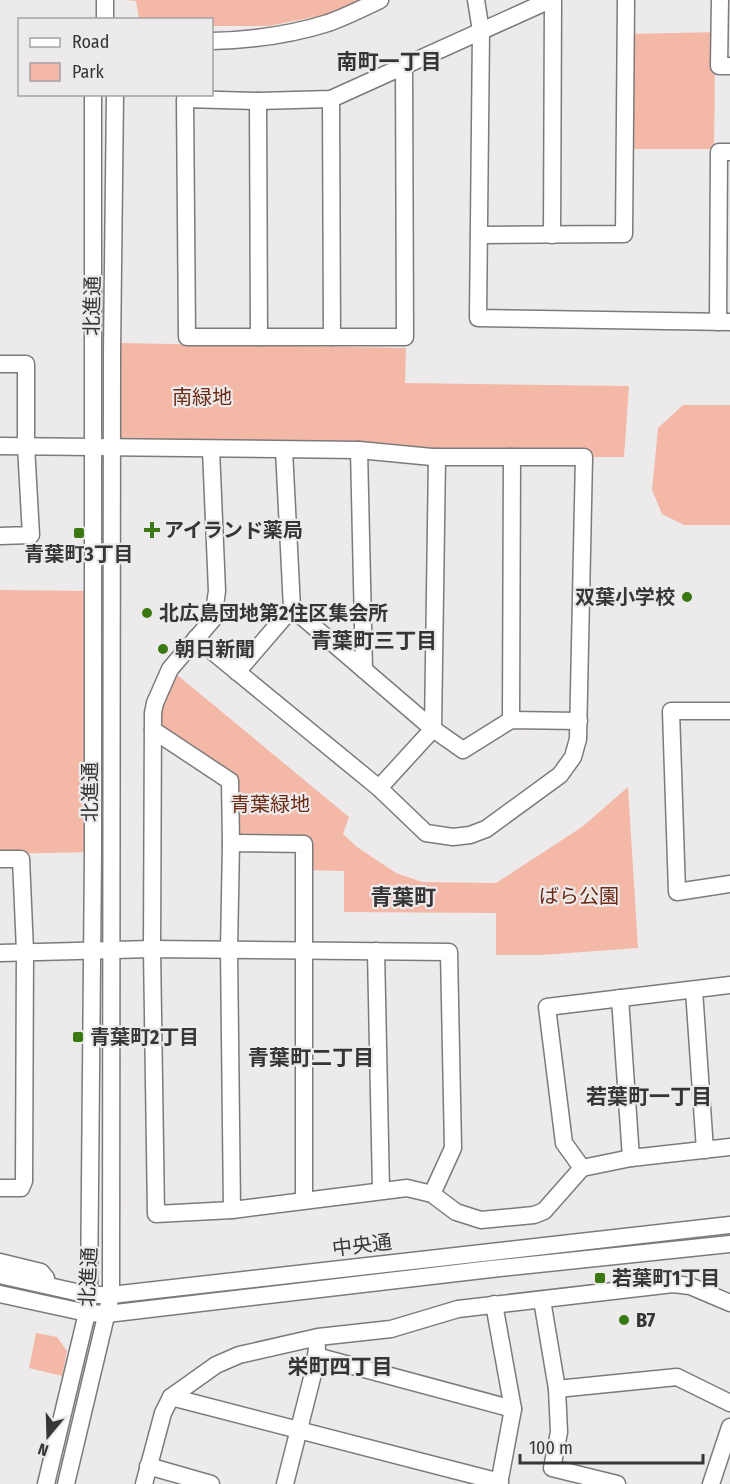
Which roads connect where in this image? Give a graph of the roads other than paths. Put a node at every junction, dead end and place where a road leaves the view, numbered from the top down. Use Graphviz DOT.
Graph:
graph roads {
  1 [pos="105,0"];
  2 [pos="380,0"];
  3 [pos="476,0"];
  4 [pos="551,0"];
  5 [pos="626,0"];
  6 [pos="720,0"];
  7 [pos="105,18"];
  8 [pos="481,31"];
  9 [pos="213,41"];
  10 [pos="405,65"];
  11 [pos="730,66"];
  12 [pos="93,96"];
  13 [pos="115,96"];
  14 [pos="331,99"];
  15 [pos="258,101"];
  16 [pos="730,152"];
  17 [pos="479,235"];
  18 [pos="552,235"];
  19 [pos="724,322"];
  20 [pos="259,337"];
  21 [pos="332,337"];
  22 [pos="0,364"];
  23 [pos="0,446"];
  24 [pos="26,446"];
  25 [pos="112,447"];
  26 [pos="92,449"];
  27 [pos="211,449"];
  28 [pos="284,450"];
  29 [pos="359,450"];
  30 [pos="437,457"];
  31 [pos="512,457"];
  32 [pos="0,536"];
  33 [pos="292,608"];
  34 [pos="196,638"];
  35 [pos="364,669"];
  36 [pos="237,672"];
  37 [pos="730,711"];
  38 [pos="511,720"];
  39 [pos="579,721"];
  40 [pos="433,729"];
  41 [pos="153,730"];
  42 [pos="379,788"];
  43 [pos="231,843"];
  44 [pos="0,859"];
  45 [pos="730,884"];
  46 [pos="92,949"];
  47 [pos="152,949"];
  48 [pos="111,950"];
  49 [pos="230,950"];
  50 [pos="303,950"];
  51 [pos="25,951"];
  52 [pos="376,951"];
  53 [pos="0,953"];
  54 [pos="730,985"];
  55 [pos="693,990"];
  56 [pos="620,998"];
  57 [pos="730,1147"];
  58 [pos="705,1150"];
  59 [pos="632,1158"];
  60 [pos="582,1168"];
  61 [pos="0,1188"];
  62 [pos="381,1190"];
  63 [pos="432,1194"];
  64 [pos="304,1200"];
  65 [pos="232,1210"];
  66 [pos="730,1225"];
  67 [pos="730,1244"];
  68 [pos="0,1262"];
  69 [pos="0,1275"];
  70 [pos="53,1286"];
  71 [pos="0,1294"];
  72 [pos="89,1295"];
  73 [pos="111,1295"];
  74 [pos="542,1300"];
  75 [pos="730,1303"];
  76 [pos="494,1304"];
  77 [pos="0,1305"];
  78 [pos="49,1306"];
  79 [pos="87,1313"];
  80 [pos="108,1314"];
  81 [pos="318,1338"];
  82 [pos="318,1360"];
  83 [pos="557,1389"];
  84 [pos="171,1397"];
  85 [pos="730,1403"];
  86 [pos="513,1408"];
  87 [pos="730,1426"];
  88 [pos="303,1432"];
  89 [pos="148,1466"];
  90 [pos="499,1483"];
  91 [pos="46,1484"];
  92 [pos="66,1484"];
  93 [pos="144,1484"];
  94 [pos="212,1484"];
  95 [pos="285,1484"];
  96 [pos="296,1484"];
  97 [pos="617,1484"];
  98 [pos="711,1484"];
  1 -- 7 [label="street"];
  2 -- 9 [label="street"];
  3 -- 8 [label="street"];
  4 -- 8 [label="street"];
  4 -- 18 [label="street"];
  5 -- 18 [label="street"];
  6 -- 11 [label="street"];
  8 -- 10 [label="street"];
  8 -- 17 [label="street"];
  10 -- 14 [label="street"];
  10 -- 21 [label="street"];
  12 -- 26 [label="street, 北進通"];
  13 -- 25 [label="street, 北進通"];
  14 -- 15 [label="street"];
  14 -- 21 [label="street"];
  15 -- 20 [label="street"];
  15 -- 20 [label="street"];
  16 -- 19 [label="street"];
  17 -- 18 [label="street"];
  17 -- 19 [label="street"];
  20 -- 21 [label="street"];
  22 -- 24 [label="street"];
  23 -- 24 [label="street"];
  24 -- 26 [label="street"];
  24 -- 32 [label="street"];
  25 -- 26 [label="street"];
  25 -- 27 [label="street"];
  25 -- 48 [label="street, 北進通"];
  26 -- 46 [label="street, 北進通"];
  27 -- 28 [label="street"];
  27 -- 34 [label="street"];
  28 -- 29 [label="street"];
  28 -- 33 [label="street"];
  29 -- 30 [label="street"];
  29 -- 35 [label="street"];
  30 -- 31 [label="street"];
  30 -- 40 [label="street"];
  31 -- 38 [label="street"];
  31 -- 39 [label="street"];
  33 -- 35 [label="street"];
  33 -- 36 [label="street"];
  34 -- 36 [label="street"];
  34 -- 41 [label="street"];
  35 -- 40 [label="street"];
  36 -- 42 [label="street"];
  37 -- 45 [label="street"];
  38 -- 39 [label="street"];
  38 -- 40 [label="street"];
  39 -- 42 [label="street"];
  40 -- 42 [label="street"];
  41 -- 43 [label="street"];
  41 -- 47 [label="street"];
  43 -- 49 [label="street"];
  43 -- 50 [label="street"];
  44 -- 51 [label="street"];
  46 -- 48 [label="street"];
  46 -- 51 [label="street"];
  46 -- 72 [label="street, 北進通"];
  47 -- 48 [label="street"];
  47 -- 49 [label="street"];
  47 -- 65 [label="street"];
  48 -- 73 [label="street, 北進通"];
  49 -- 50 [label="street"];
  49 -- 65 [label="street"];
  50 -- 52 [label="street"];
  50 -- 64 [label="street"];
  51 -- 53 [label="street"];
  51 -- 61 [label="street"];
  52 -- 62 [label="street"];
  52 -- 63 [label="street"];
  54 -- 55 [label="street"];
  55 -- 56 [label="street"];
  55 -- 58 [label="street"];
  56 -- 59 [label="street"];
  56 -- 60 [label="street"];
  57 -- 58 [label="street"];
  58 -- 59 [label="street"];
  59 -- 60 [label="street"];
  60 -- 63 [label="street"];
  62 -- 63 [label="street"];
  62 -- 64 [label="street"];
  64 -- 65 [label="street"];
  66 -- 73 [label="street, 中央通"];
  67 -- 80 [label="street, 中央通"];
  68 -- 70 [label="street"];
  69 -- 70 [label="street, 中央通"];
  70 -- 72 [label="street, 中央通"];
  71 -- 78 [label="street, 中央通"];
  72 -- 73 [label="street, 中央通"];
  72 -- 79 [label="street, 北進通"];
  73 -- 80 [label="street, 北進通"];
  74 -- 75 [label="street"];
  74 -- 76 [label="street"];
  74 -- 83 [label="street"];
  76 -- 81 [label="street"];
  76 -- 86 [label="street"];
  77 -- 78 [label="street"];
  78 -- 79 [label="street, 中央通"];
  79 -- 80 [label="street, 中央通"];
  79 -- 91 [label="street, 北進通"];
  80 -- 92 [label="street, 北進通"];
  81 -- 82 [label="street"];
  81 -- 84 [label="street"];
  82 -- 86 [label="street"];
  82 -- 88 [label="street"];
  83 -- 85 [label="street"];
  83 -- 97 [label="street"];
  84 -- 88 [label="street"];
  84 -- 89 [label="street"];
  86 -- 90 [label="street"];
  87 -- 98 [label="street"];
  88 -- 90 [label="street"];
  88 -- 95 [label="street"];
  88 -- 96 [label="street"];
  89 -- 93 [label="street"];
  89 -- 94 [label="street"];
}
